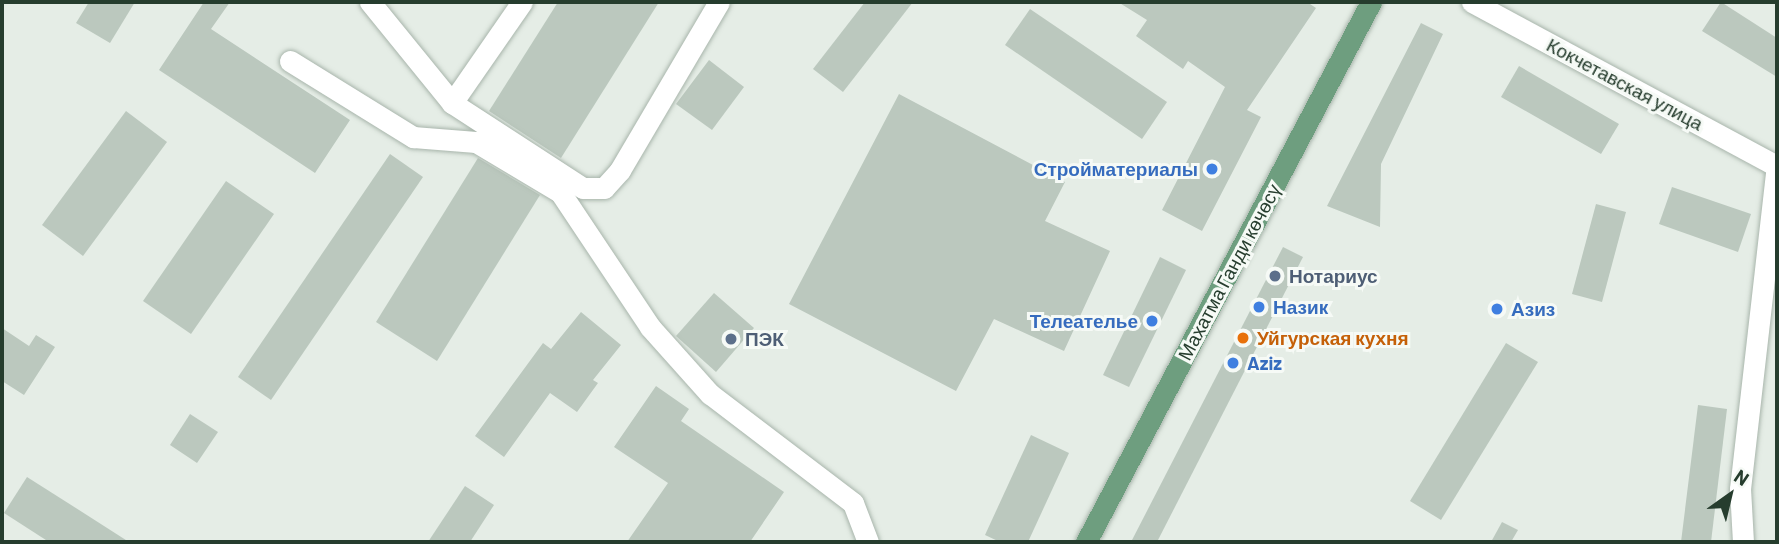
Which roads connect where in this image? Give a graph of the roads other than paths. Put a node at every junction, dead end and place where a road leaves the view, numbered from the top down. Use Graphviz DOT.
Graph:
graph roads {
  1 [pos="370,2"];
  2 [pos="522,2"];
  3 [pos="719,2"];
  4 [pos="1371,2"];
  5 [pos="1472,2"];
  6 [pos="290,61"];
  7 [pos="452,103"];
  8 [pos="1777,166"];
  9 [pos="868,542"];
  10 [pos="1086,542"];
  11 [pos="1743,542"];
  1 -- 7 [label="street"];
  2 -- 7 [label="street"];
  3 -- 7 [label="street"];
  4 -- 10 [label="main road, Махатма Ганди көчөсү"];
  5 -- 8 [label="street, Кокчетавская улица"];
  6 -- 9 [label="street"];
  8 -- 11 [label="street"];
}
